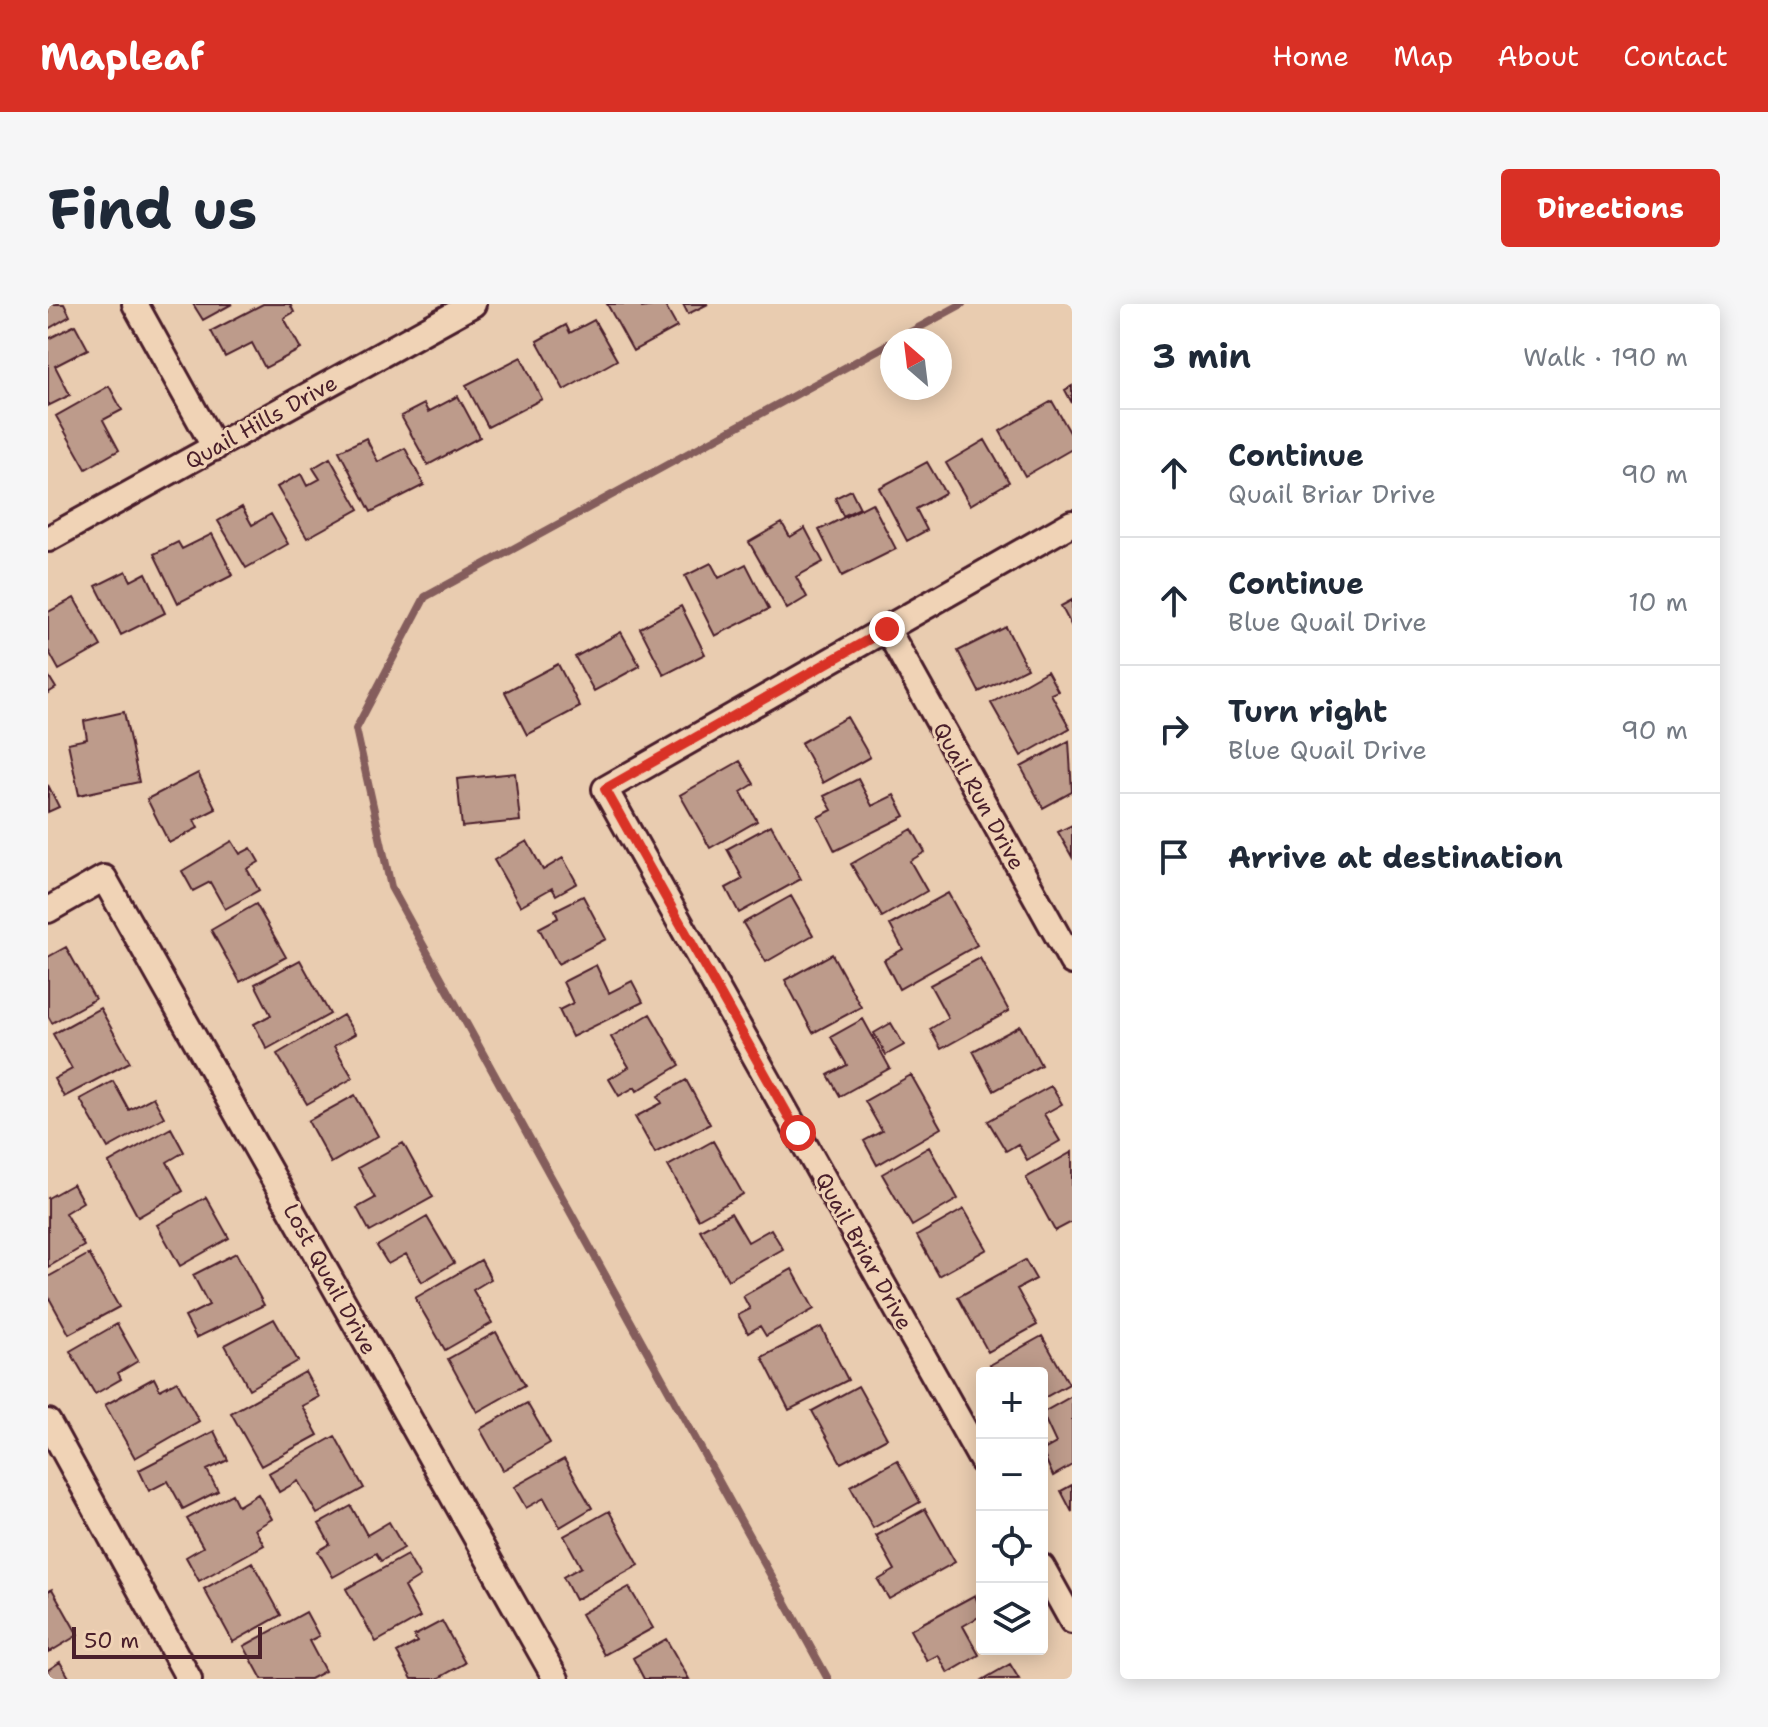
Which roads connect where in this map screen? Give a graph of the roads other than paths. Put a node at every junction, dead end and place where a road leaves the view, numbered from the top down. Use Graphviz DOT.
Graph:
graph roads {
  1 [pos="135,304"];
  2 [pos="473,304"];
  3 [pos="215,448"];
  4 [pos="1072,523"];
  5 [pos="48,539"];
  6 [pos="887,629"];
  7 [pos="48,910"];
  8 [pos="1072,962"];
  9 [pos="48,1422"];
  10 [pos="976,1450"];
  11 [pos="55,1451"];
  12 [pos="1048,1578"];
  13 [pos="1072,1621"];
  14 [pos="189,1679"];
  15 [pos="556,1679"];
  1 -- 3 [label="street"];
  2 -- 3 [label="street, Quail Hills Drive"];
  3 -- 5 [label="street, Quail Hills Drive"];
  4 -- 6 [label="street"];
  6 -- 8 [label="street, Quail Run Drive"];
  6 -- 10 [label="street, Quail Briar Drive"];
  7 -- 15 [label="street, Lost Quail Drive"];
  9 -- 11 [label="street"];
  11 -- 14 [label="street"];
  12 -- 13 [label="street"];
}
